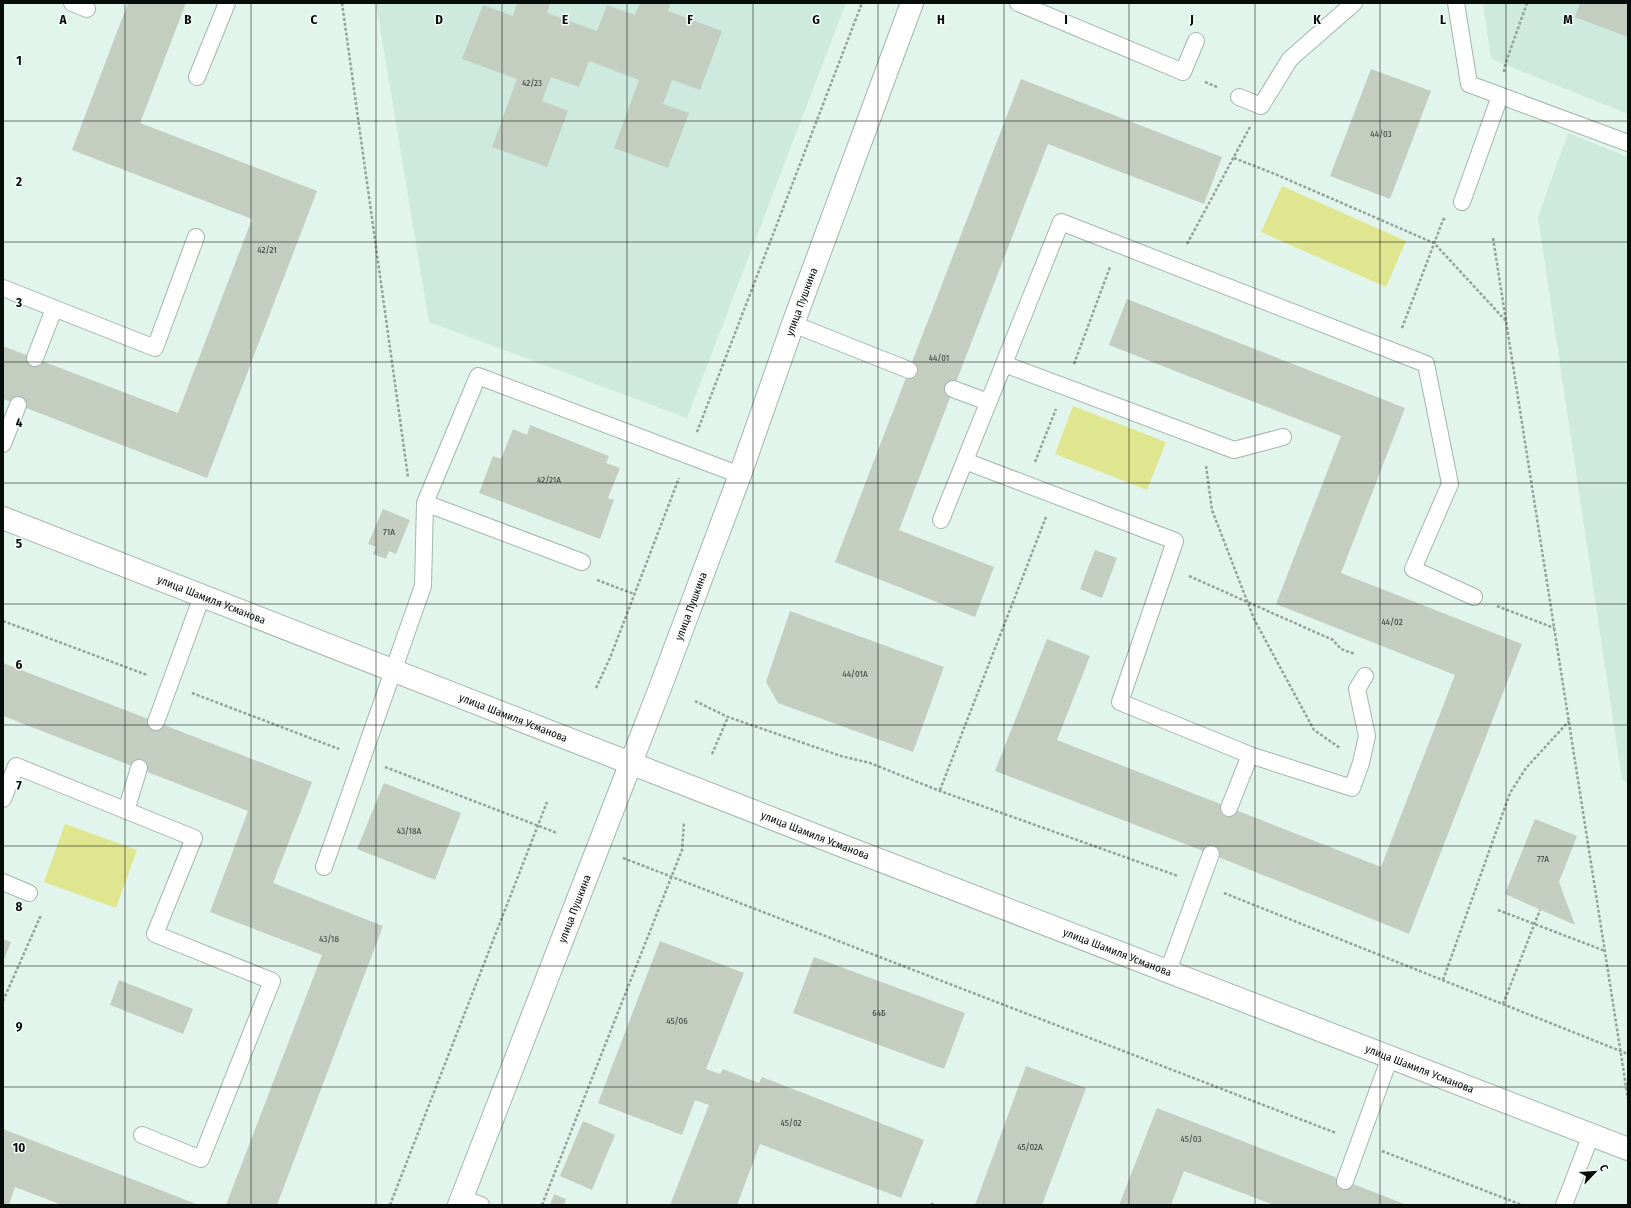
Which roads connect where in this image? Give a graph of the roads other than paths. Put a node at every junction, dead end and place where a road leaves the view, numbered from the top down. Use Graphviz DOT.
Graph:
graph roads {
  1 [pos="227,3"];
  2 [pos="912,3"];
  3 [pos="1018,3"];
  4 [pos="1354,3"];
  5 [pos="1456,3"];
  6 [pos="1196,41"];
  7 [pos="197,77"];
  8 [pos="1500,96"];
  9 [pos="1239,97"];
  10 [pos="1628,143"];
  11 [pos="1462,202"];
  12 [pos="196,237"];
  13 [pos="3,288"];
  14 [pos="54,308"];
  15 [pos="793,324"];
  16 [pos="35,358"];
  17 [pos="1004,364"];
  18 [pos="909,370"];
  19 [pos="953,389"];
  20 [pos="988,402"];
  21 [pos="18,405"];
  22 [pos="1283,438"];
  23 [pos="3,444"];
  24 [pos="965,461"];
  25 [pos="740,475"];
  26 [pos="425,504"];
  27 [pos="3,518"];
  28 [pos="941,520"];
  29 [pos="582,562"];
  30 [pos="202,596"];
  31 [pos="1474,597"];
  32 [pos="393,670"];
  33 [pos="1365,676"];
  34 [pos="156,722"];
  35 [pos="1250,755"];
  36 [pos="630,763"];
  37 [pos="139,768"];
  38 [pos="3,799"];
  39 [pos="1229,808"];
  40 [pos="126,811"];
  41 [pos="1211,854"];
  42 [pos="324,867"];
  43 [pos="3,882"];
  44 [pos="29,893"];
  45 [pos="1168,971"];
  46 [pos="1390,1057"];
  47 [pos="142,1135"];
  48 [pos="1591,1135"];
  49 [pos="1628,1149"];
  50 [pos="1345,1181"];
  51 [pos="467,1203"];
  52 [pos="1564,1205"];
  1 -- 7 [label="lane"];
  2 -- 15 [label="street, улица Пушкина"];
  3 -- 6 [label="lane"];
  4 -- 9 [label="lane"];
  5 -- 8 [label="lane"];
  8 -- 10 [label="lane"];
  8 -- 11 [label="lane"];
  12 -- 14 [label="lane"];
  13 -- 14 [label="lane"];
  14 -- 16 [label="lane"];
  15 -- 18 [label="lane"];
  15 -- 25 [label="street, улица Пушкина"];
  17 -- 20 [label="lane"];
  17 -- 22 [label="lane"];
  17 -- 31 [label="lane"];
  19 -- 20 [label="lane"];
  20 -- 24 [label="lane"];
  21 -- 23 [label="lane"];
  24 -- 28 [label="lane"];
  24 -- 35 [label="lane"];
  25 -- 26 [label="lane"];
  25 -- 36 [label="street, улица Пушкина"];
  26 -- 29 [label="lane"];
  26 -- 32 [label="lane"];
  27 -- 30 [label="street, улица Шамиля Усманова"];
  30 -- 32 [label="street, улица Шамиля Усманова"];
  30 -- 34 [label="lane"];
  32 -- 36 [label="street, улица Шамиля Усманова"];
  32 -- 42 [label="lane"];
  33 -- 35 [label="lane"];
  35 -- 39 [label="lane"];
  36 -- 45 [label="street, улица Шамиля Усманова"];
  36 -- 51 [label="street, улица Пушкина"];
  37 -- 40 [label="lane"];
  38 -- 40 [label="lane"];
  40 -- 47 [label="lane"];
  41 -- 45 [label="lane"];
  43 -- 44 [label="lane"];
  45 -- 46 [label="street, улица Шамиля Усманова"];
  46 -- 48 [label="street, улица Шамиля Усманова"];
  46 -- 50 [label="lane"];
  48 -- 49 [label="street, улица Шамиля Усманова"];
  48 -- 52 [label="lane"];
}
